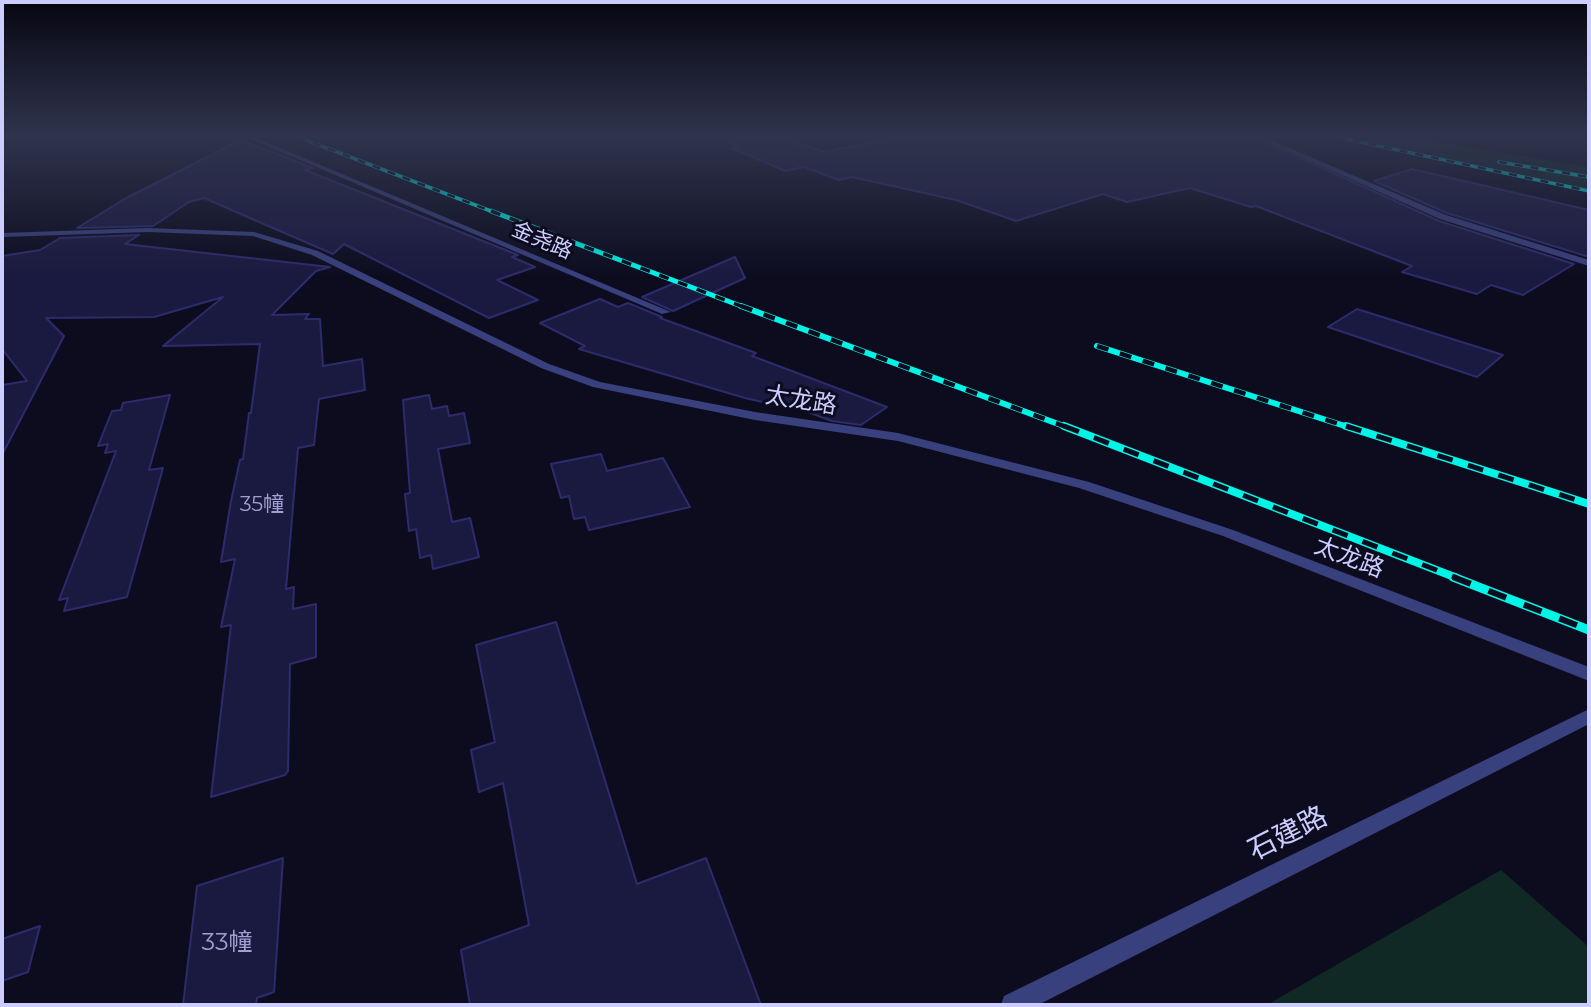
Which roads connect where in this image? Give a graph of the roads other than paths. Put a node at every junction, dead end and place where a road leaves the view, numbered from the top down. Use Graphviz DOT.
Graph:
graph roads {
  1 [pos="361,184"];
  2 [pos="1367,184"];
  3 [pos="2,235"];
  4 [pos="1589,262"];
  5 [pos="666,312"];
  6 [pos="1589,674"];
  7 [pos="1589,716"];
  8 [pos="1013,1005"];
  1 -- 5 [label="street, 金尧路"];
  2 -- 4 [label="street"];
  3 -- 6 [label="street, 太龙路"];
  7 -- 8 [label="street, 石建路"];
}
